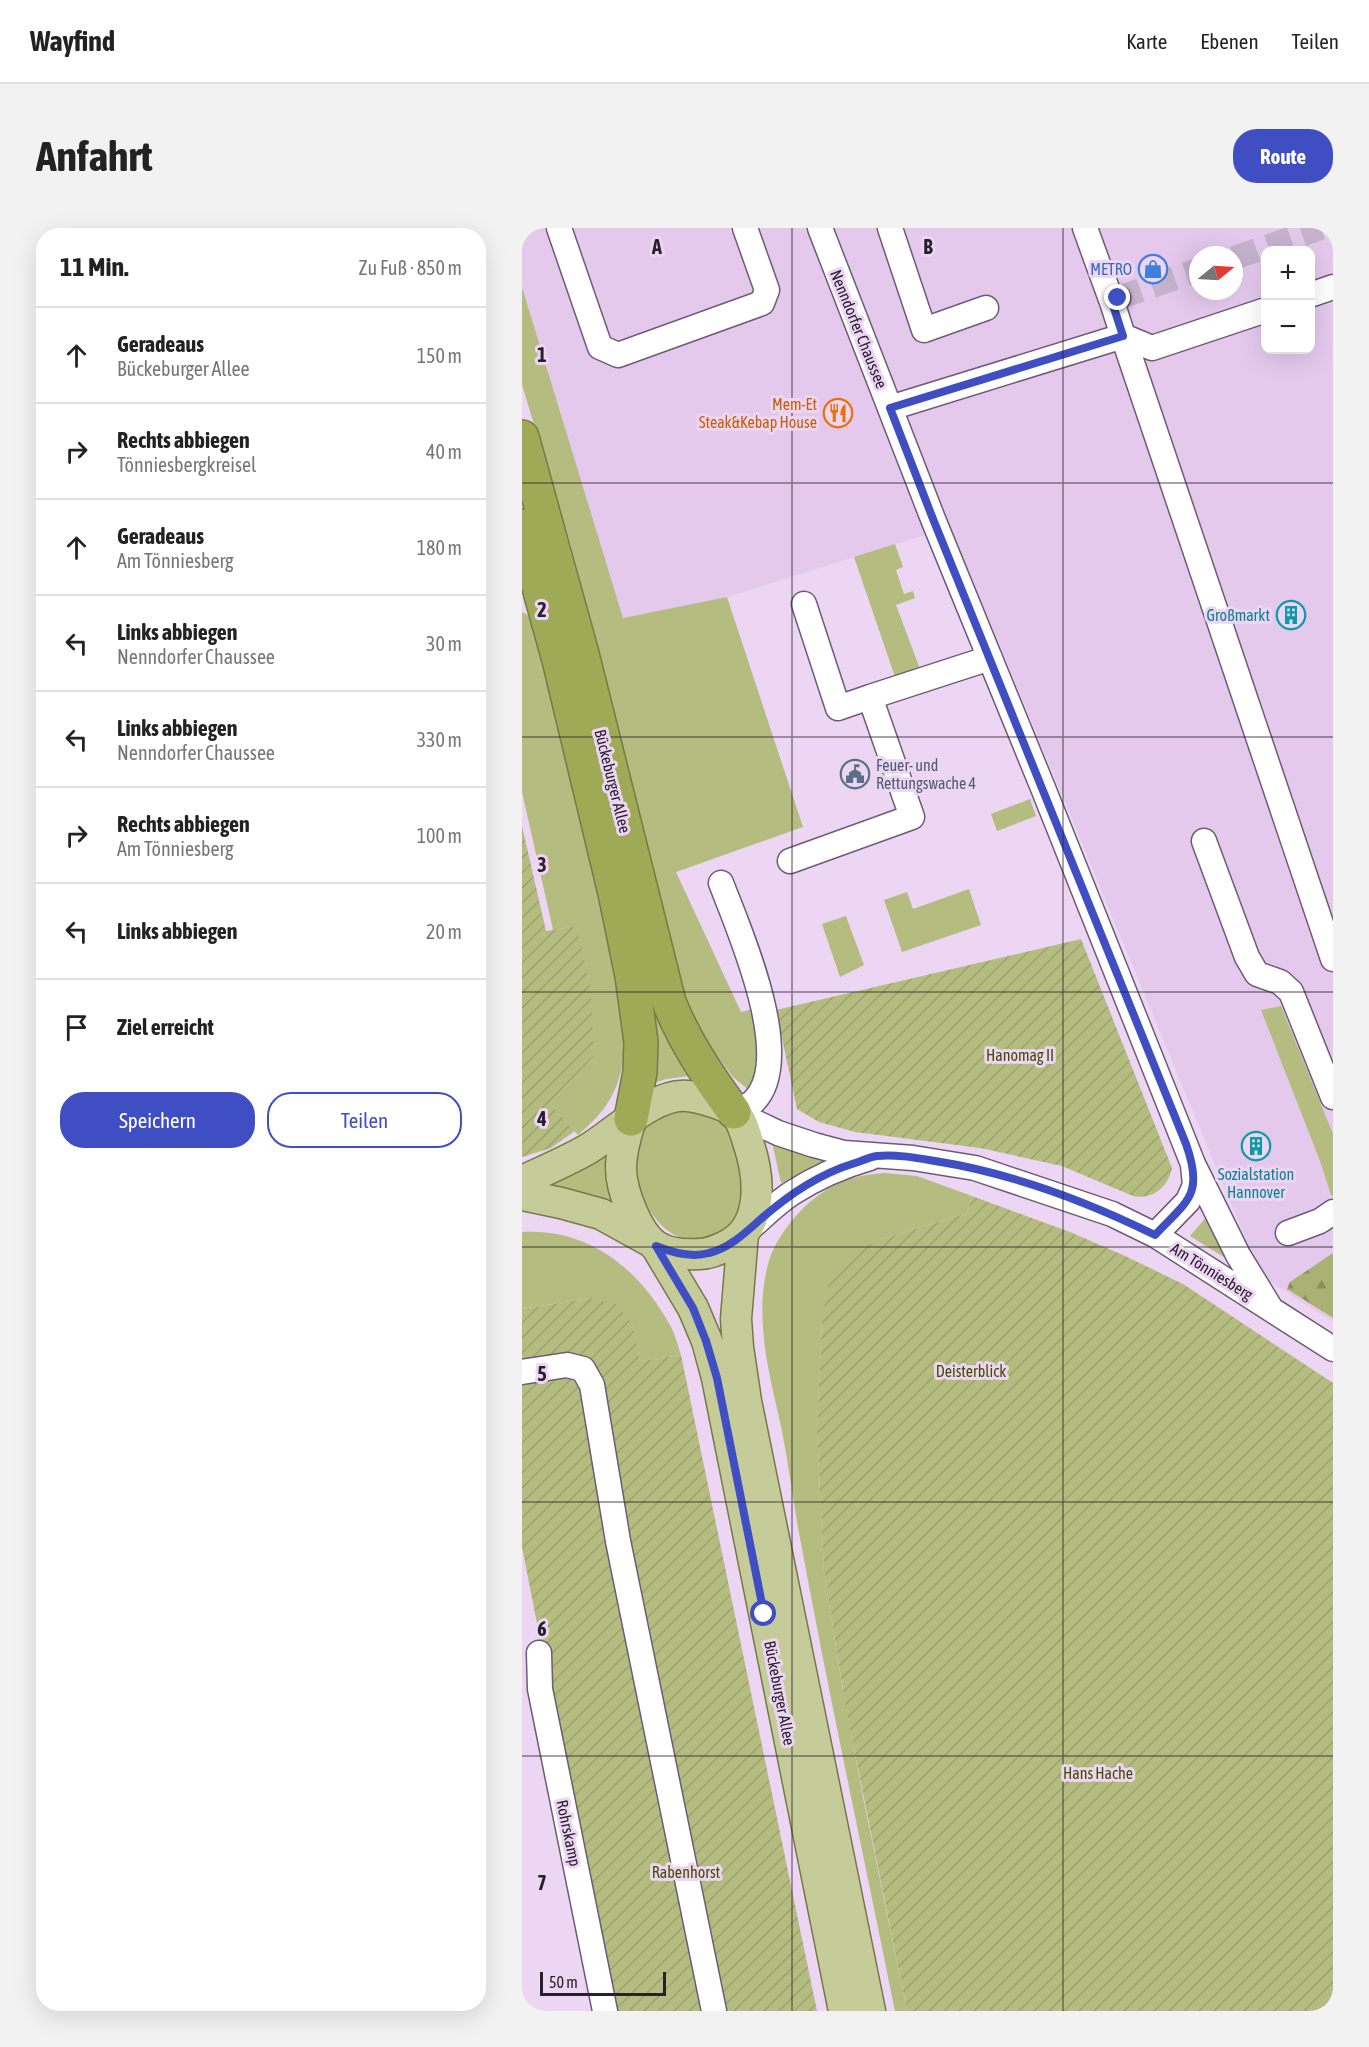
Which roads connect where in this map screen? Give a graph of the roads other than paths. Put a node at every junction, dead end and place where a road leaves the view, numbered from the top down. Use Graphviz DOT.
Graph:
graph roads {
  1 [pos="559,228"];
  2 [pos="745,228"];
  3 [pos="820,228"];
  4 [pos="890,228"];
  5 [pos="1085,228"];
  6 [pos="1333,287"];
  7 [pos="1315,293"];
  8 [pos="986,308"];
  9 [pos="1261,312"];
  10 [pos="1123,336"];
  11 [pos="890,408"];
  12 [pos="522,437"];
  13 [pos="522,526"];
  14 [pos="522,562"];
  15 [pos="544,602"];
  16 [pos="804,604"];
  17 [pos="990,658"];
  18 [pos="870,697"];
  19 [pos="1204,841"];
  20 [pos="790,861"];
  21 [pos="721,883"];
  22 [pos="1333,959"];
  23 [pos="1333,1097"];
  24 [pos="734,1112"];
  25 [pos="631,1119"];
  26 [pos="875,1156"];
  27 [pos="1193,1164"];
  28 [pos="522,1181"];
  29 [pos="522,1195"];
  30 [pos="1333,1212"];
  31 [pos="1288,1233"];
  32 [pos="743,1234"];
  33 [pos="1155,1235"];
  34 [pos="654,1244"];
  35 [pos="1271,1309"];
  36 [pos="1333,1349"];
  37 [pos="522,1372"];
  38 [pos="539,1653"];
  39 [pos="605,2011"];
  40 [pos="714,2011"];
  41 [pos="844,2011"];
  42 [pos="870,2011"];
  1 -- 2 [label="street"];
  3 -- 11 [label="street, Nenndorfer Chaussee"];
  4 -- 8 [label="street"];
  5 -- 10 [label="street"];
  6 -- 7 [label="street"];
  9 -- 10 [label="street"];
  10 -- 11 [label="street"];
  10 -- 22 [label="street"];
  11 -- 17 [label="street, Nenndorfer Chaussee"];
  12 -- 24 [label="highway, Bückeburger Allee"];
  13 -- 15 [label="highway, Bückeburger Allee"];
  14 -- 15 [label="highway"];
  15 -- 25 [label="highway, Bückeburger Allee"];
  16 -- 18 [label="street"];
  17 -- 18 [label="street"];
  17 -- 27 [label="street, Nenndorfer Chaussee"];
  18 -- 20 [label="street"];
  19 -- 23 [label="street"];
  21 -- 24 [label="street"];
  24 -- 25 [label="main road"];
  24 -- 26 [label="street, Am Tönniesberg"];
  24 -- 32 [label="main road"];
  25 -- 28 [label="main road"];
  25 -- 34 [label="main road"];
  26 -- 32 [label="street, Am Tönniesberg"];
  26 -- 33 [label="street, Am Tönniesberg"];
  27 -- 33 [label="street, Nenndorfer Chaussee"];
  27 -- 35 [label="street, Nenndorfer Chaussee"];
  29 -- 34 [label="main road"];
  30 -- 31 [label="street"];
  32 -- 34 [label="main road"];
  32 -- 42 [label="main road, Bückeburger Allee"];
  33 -- 35 [label="street, Am Tönniesberg"];
  34 -- 41 [label="main road, Bückeburger Allee"];
  35 -- 36 [label="street, Am Tönniesberg"];
  37 -- 40 [label="street"];
  38 -- 39 [label="street, Rohrskamp"];
}
